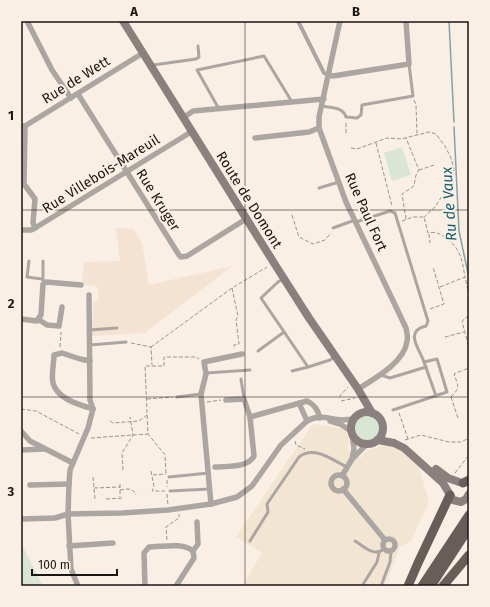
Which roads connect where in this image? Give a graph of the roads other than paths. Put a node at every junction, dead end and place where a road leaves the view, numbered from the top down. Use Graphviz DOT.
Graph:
graph roads {
  1 [pos="26,21"];
  2 [pos="123,21"];
  3 [pos="298,21"];
  4 [pos="340,21"];
  5 [pos="406,21"];
  6 [pos="198,46"];
  7 [pos="144,53"];
  8 [pos="409,64"];
  9 [pos="151,66"];
  10 [pos="329,75"];
  11 [pos="78,94"];
  12 [pos="71,98"];
  13 [pos="324,99"];
  14 [pos="292,102"];
  15 [pos="322,106"];
  16 [pos="219,109"];
  17 [pos="183,118"];
  18 [pos="23,126"];
  19 [pos="320,130"];
  20 [pos="192,132"];
  21 [pos="307,134"];
  22 [pos="255,138"];
  23 [pos="127,172"];
  24 [pos="339,182"];
  25 [pos="319,188"];
  26 [pos="246,219"];
  27 [pos="355,221"];
  28 [pos="35,228"];
  29 [pos="21,230"];
  30 [pos="332,230"];
  31 [pos="29,261"];
  32 [pos="43,261"];
  33 [pos="284,279"];
  34 [pos="43,281"];
  35 [pos="81,285"];
  36 [pos="89,295"];
  37 [pos="62,308"];
  38 [pos="38,319"];
  39 [pos="21,320"];
  40 [pos="117,328"];
  41 [pos="90,330"];
  42 [pos="284,332"];
  43 [pos="126,342"];
  44 [pos="90,345"];
  45 [pos="258,351"];
  46 [pos="242,354"];
  47 [pos="336,356"];
  48 [pos="90,361"];
  49 [pos="424,362"];
  50 [pos="308,367"];
  51 [pos="426,367"];
  52 [pos="250,370"];
  53 [pos="292,371"];
  54 [pos="206,372"];
  55 [pos="381,375"];
  56 [pos="241,379"];
  57 [pos="359,393"];
  58 [pos="201,394"];
  59 [pos="436,396"];
  60 [pos="177,397"];
  61 [pos="244,399"];
  62 [pos="226,400"];
  63 [pos="299,403"];
  64 [pos="93,409"];
  65 [pos="393,410"];
  66 [pos="372,413"];
  67 [pos="356,416"];
  68 [pos="250,417"];
  69 [pos="320,418"];
  70 [pos="307,421"];
  71 [pos="383,428"];
  72 [pos="21,431"];
  73 [pos="351,433"];
  74 [pos="378,440"];
  75 [pos="367,444"];
  76 [pos="44,449"];
  77 [pos="21,450"];
  78 [pos="352,459"];
  79 [pos="73,464"];
  80 [pos="215,467"];
  81 [pos="347,467"];
  82 [pos="209,473"];
  83 [pos="167,476"];
  84 [pos="342,476"];
  85 [pos="460,481"];
  86 [pos="69,484"];
  87 [pos="30,486"];
  88 [pos="210,489"];
  89 [pos="343,489"];
  90 [pos="469,490"];
  91 [pos="168,491"];
  92 [pos="450,494"];
  93 [pos="468,498"];
  94 [pos="212,504"];
  95 [pos="68,514"];
  96 [pos="468,516"];
  97 [pos="21,519"];
  98 [pos="197,522"];
  99 [pos="469,528"];
  100 [pos="385,540"];
  101 [pos="355,541"];
  102 [pos="250,542"];
  103 [pos="113,543"];
  104 [pos="70,546"];
  105 [pos="193,551"];
  106 [pos="382,551"];
  107 [pos="391,551"];
  108 [pos="469,555"];
  109 [pos="78,586"];
  110 [pos="145,586"];
  111 [pos="176,586"];
  112 [pos="362,586"];
  113 [pos="381,586"];
  114 [pos="408,586"];
  115 [pos="422,586"];
  116 [pos="431,586"];
  117 [pos="443,586"];
  1 -- 12 [label="street"];
  2 -- 7 [label="main road, Route de Domont"];
  3 -- 10 [label="street"];
  4 -- 10 [label="street, Rue Paul Fort"];
  5 -- 8 [label="street"];
  6 -- 9 [label="lane"];
  7 -- 9 [label="main road, Route de Domont"];
  7 -- 11 [label="street, Rue de Wett"];
  8 -- 10 [label="street"];
  8 -- 15 [label="lane"];
  9 -- 17 [label="main road, Route de Domont"];
  10 -- 13 [label="street, Rue Paul Fort"];
  11 -- 12 [label="street, Rue de Wett"];
  11 -- 23 [label="street, Rue Kruger"];
  12 -- 18 [label="street, Rue de Wett"];
  13 -- 14 [label="street"];
  13 -- 15 [label="street, Rue Paul Fort"];
  14 -- 16 [label="street"];
  14 -- 16 [label="lane"];
  15 -- 19 [label="street, Rue Paul Fort"];
  16 -- 17 [label="street"];
  17 -- 20 [label="main road, Route de Domont"];
  18 -- 28 [label="street"];
  19 -- 21 [label="lane"];
  19 -- 22 [label="street"];
  19 -- 24 [label="street, Rue Paul Fort"];
  20 -- 23 [label="street, Rue Villebois-Mareuil"];
  20 -- 26 [label="main road, Route de Domont"];
  23 -- 26 [label="street, Rue Kruger"];
  23 -- 28 [label="street, Rue Villebois-Mareuil"];
  24 -- 25 [label="lane"];
  24 -- 27 [label="street, Rue Paul Fort"];
  26 -- 33 [label="main road, Route de Domont"];
  27 -- 30 [label="lane"];
  27 -- 49 [label="lane"];
  27 -- 55 [label="street, Rue Paul Fort"];
  28 -- 29 [label="street, Rue Villebois-Mareuil"];
  31 -- 34 [label="lane"];
  32 -- 34 [label="lane"];
  33 -- 42 [label="lane"];
  33 -- 47 [label="main road, Route de Domont"];
  34 -- 35 [label="street"];
  34 -- 38 [label="street"];
  36 -- 41 [label="street"];
  37 -- 38 [label="street"];
  38 -- 39 [label="street"];
  40 -- 41 [label="lane"];
  41 -- 44 [label="street"];
  42 -- 45 [label="lane"];
  42 -- 50 [label="lane"];
  43 -- 44 [label="lane"];
  44 -- 48 [label="street"];
  46 -- 54 [label="street"];
  47 -- 50 [label="lane"];
  47 -- 57 [label="main road, Route de Domont"];
  48 -- 64 [label="street"];
  48 -- 64 [label="street"];
  49 -- 51 [label="lane"];
  49 -- 59 [label="lane"];
  50 -- 53 [label="lane"];
  51 -- 55 [label="lane"];
  51 -- 59 [label="lane"];
  52 -- 54 [label="lane"];
  54 -- 58 [label="street"];
  55 -- 57 [label="street, Rue Paul Fort"];
  56 -- 61 [label="lane"];
  57 -- 66 [label="main road, Route de Domont"];
  57 -- 67 [label="main road"];
  58 -- 60 [label="lane"];
  58 -- 82 [label="street"];
  59 -- 65 [label="lane"];
  61 -- 62 [label="street"];
  61 -- 68 [label="street"];
  63 -- 68 [label="street"];
  63 -- 69 [label="street"];
  63 -- 70 [label="street"];
  64 -- 79 [label="street"];
  66 -- 67 [label="main road"];
  66 -- 71 [label="main road"];
  67 -- 69 [label="street"];
  67 -- 73 [label="main road"];
  68 -- 80 [label="street"];
  69 -- 70 [label="street"];
  69 -- 73 [label="street"];
  70 -- 94 [label="street"];
  71 -- 74 [label="main road"];
  71 -- 85 [label="main road"];
  72 -- 76 [label="street"];
  73 -- 75 [label="main road"];
  73 -- 78 [label="street"];
  74 -- 75 [label="main road"];
  74 -- 92 [label="main road"];
  75 -- 78 [label="street"];
  76 -- 77 [label="street"];
  76 -- 79 [label="street"];
  78 -- 81 [label="street"];
  79 -- 86 [label="street"];
  81 -- 84 [label="street"];
  81 -- 102 [label="lane"];
  82 -- 83 [label="lane"];
  82 -- 88 [label="street"];
  84 -- 89 [label="street"];
  84 -- 89 [label="street"];
  85 -- 90 [label="main road"];
  85 -- 92 [label="main road"];
  86 -- 87 [label="street"];
  86 -- 95 [label="street"];
  88 -- 91 [label="lane"];
  88 -- 94 [label="street"];
  89 -- 100 [label="street"];
  92 -- 93 [label="main road"];
  92 -- 114 [label="highway"];
  94 -- 95 [label="street"];
  95 -- 97 [label="street"];
  95 -- 104 [label="street"];
  96 -- 115 [label="highway"];
  98 -- 105 [label="street"];
  99 -- 116 [label="highway"];
  100 -- 106 [label="street"];
  100 -- 107 [label="street"];
  101 -- 106 [label="lane"];
  103 -- 104 [label="street"];
  104 -- 109 [label="street"];
  105 -- 110 [label="street"];
  105 -- 111 [label="street"];
  106 -- 107 [label="street"];
  106 -- 112 [label="lane"];
  107 -- 113 [label="lane"];
  108 -- 117 [label="highway"];
}
